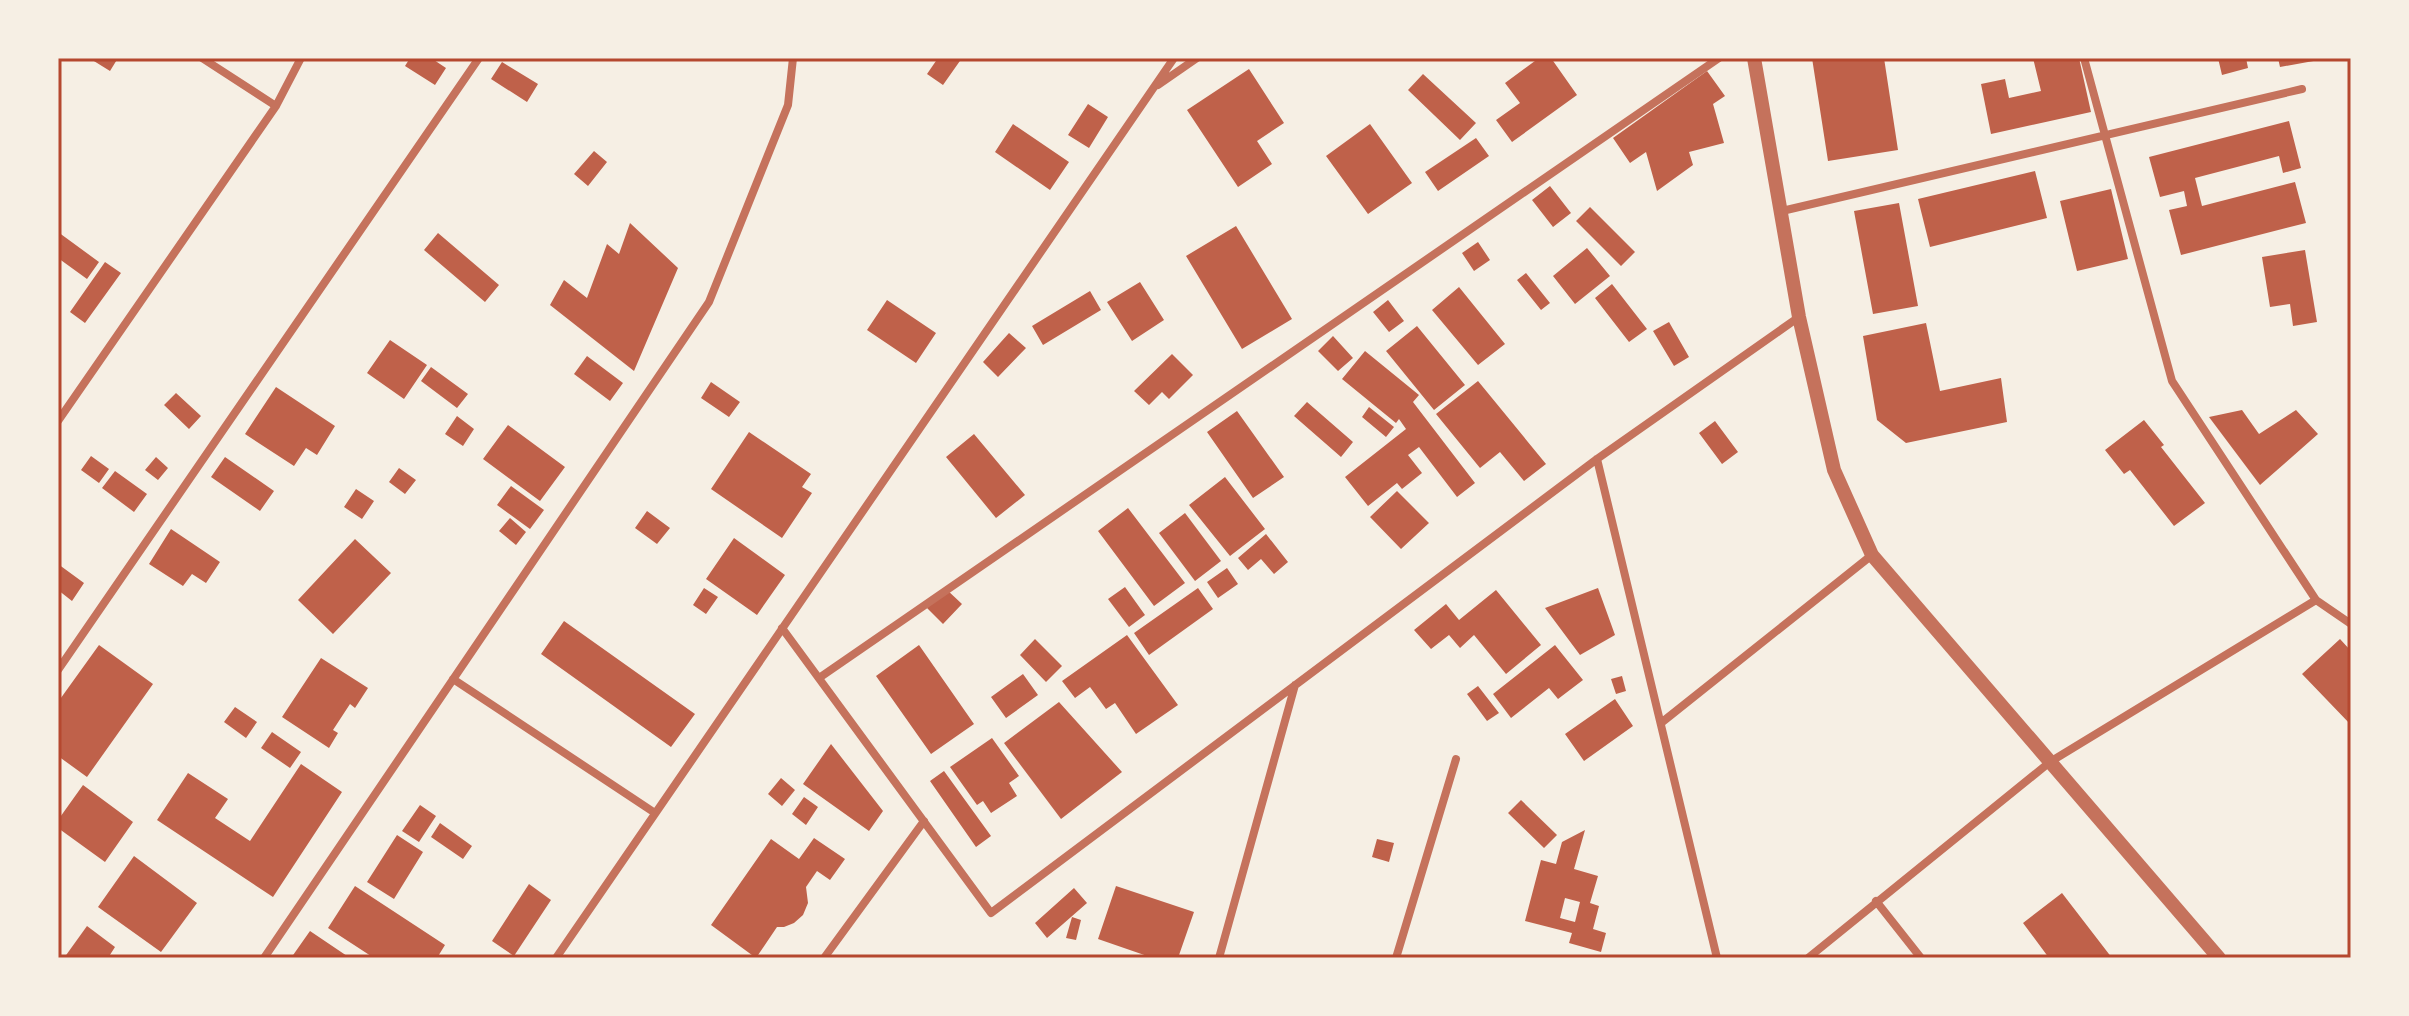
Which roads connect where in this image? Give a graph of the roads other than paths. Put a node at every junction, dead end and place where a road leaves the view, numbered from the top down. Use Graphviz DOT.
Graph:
graph roads {
  1 [pos="202,58"];
  2 [pos="301,58"];
  3 [pos="479,58"];
  4 [pos="793,58"];
  5 [pos="1174,58"];
  6 [pos="1197,58"];
  7 [pos="1719,58"];
  8 [pos="1754,58"];
  9 [pos="2084,58"];
  10 [pos="1154,88"];
  11 [pos="2302,89"];
  12 [pos="276,106"];
  13 [pos="2105,135"];
  14 [pos="1782,211"];
  15 [pos="1799,317"];
  16 [pos="58,421"];
  17 [pos="1597,459"];
  18 [pos="1872,555"];
  19 [pos="2316,600"];
  20 [pos="2351,624"];
  21 [pos="782,628"];
  22 [pos="58,670"];
  23 [pos="819,678"];
  24 [pos="453,679"];
  25 [pos="1295,684"];
  26 [pos="1661,723"];
  27 [pos="1456,759"];
  28 [pos="2050,762"];
  29 [pos="655,813"];
  30 [pos="924,821"];
  31 [pos="1876,901"];
  32 [pos="264,958"];
  33 [pos="556,958"];
  34 [pos="824,958"];
  35 [pos="1219,958"];
  36 [pos="1396,958"];
  37 [pos="1717,958"];
  38 [pos="1808,958"];
  39 [pos="1921,958"];
  40 [pos="2219,958"];
  1 -- 12 [label="street"];
  2 -- 12 [label="street"];
  3 -- 22 [label="street"];
  4 -- 24 [label="street"];
  5 -- 10 [label="street"];
  6 -- 10 [label="street"];
  7 -- 23 [label="street"];
  8 -- 14 [label="street"];
  9 -- 13 [label="street"];
  10 -- 21 [label="street"];
  11 -- 13 [label="street"];
  12 -- 16 [label="street"];
  13 -- 14 [label="street"];
  13 -- 19 [label="street"];
  14 -- 15 [label="street"];
  15 -- 17 [label="street"];
  15 -- 18 [label="street"];
  17 -- 25 [label="street"];
  17 -- 26 [label="street"];
  18 -- 26 [label="street"];
  18 -- 28 [label="street"];
  19 -- 20 [label="street"];
  19 -- 28 [label="street"];
  21 -- 23 [label="street"];
  21 -- 29 [label="street"];
  23 -- 30 [label="street"];
  24 -- 29 [label="street"];
  24 -- 32 [label="street"];
  25 -- 30 [label="street"];
  25 -- 35 [label="street"];
  26 -- 37 [label="street"];
  27 -- 36 [label="street"];
  28 -- 31 [label="street"];
  28 -- 40 [label="street"];
  29 -- 33 [label="street"];
  30 -- 34 [label="street"];
  31 -- 38 [label="street"];
  31 -- 39 [label="street"];
}
